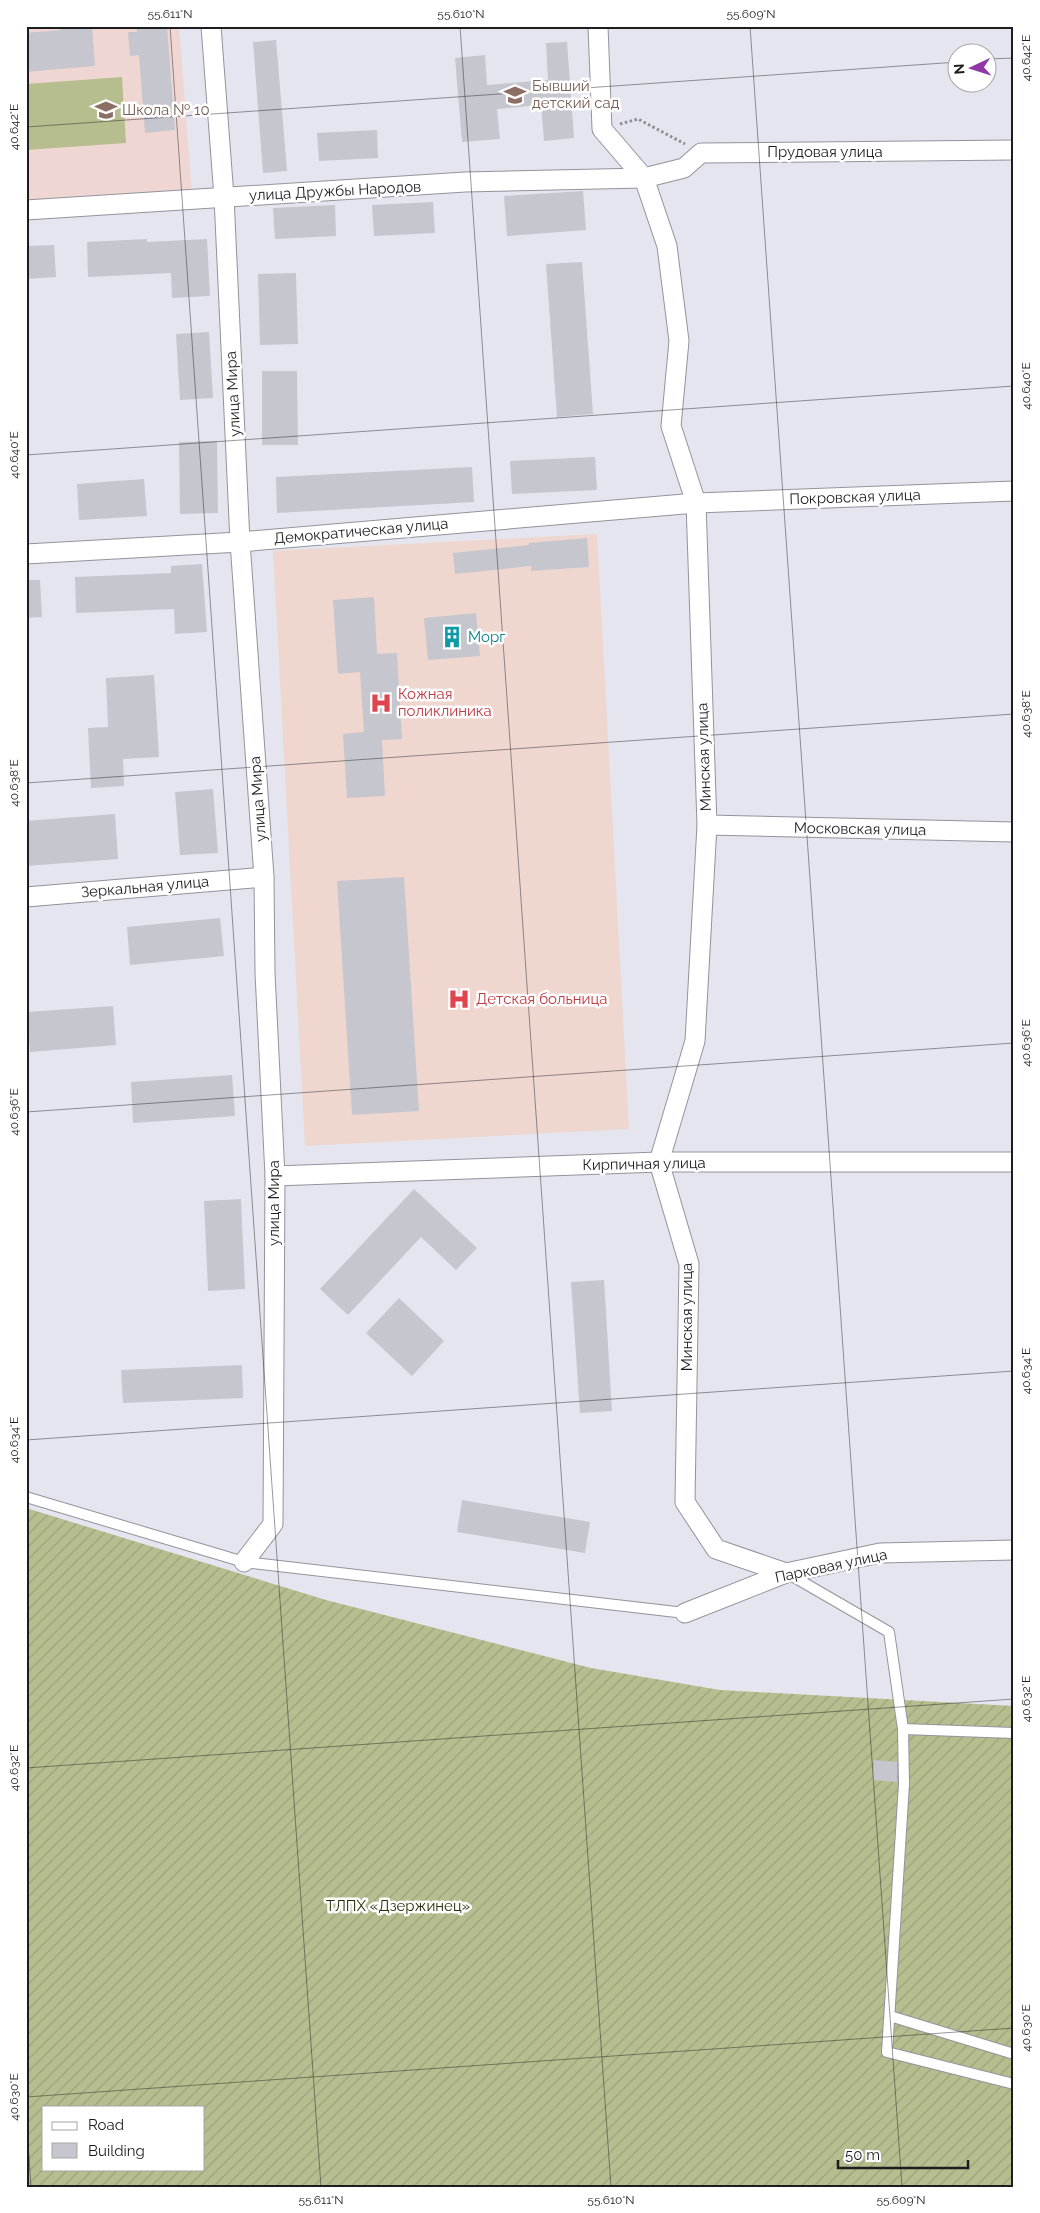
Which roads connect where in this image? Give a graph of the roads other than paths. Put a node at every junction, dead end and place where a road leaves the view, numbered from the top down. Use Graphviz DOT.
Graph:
graph roads {
  1 [pos="211,26"];
  2 [pos="598,26"];
  3 [pos="1014,150"];
  4 [pos="644,178"];
  5 [pos="224,197"];
  6 [pos="26,210"];
  7 [pos="1014,491"];
  8 [pos="696,504"];
  9 [pos="240,542"];
  10 [pos="26,554"];
  11 [pos="706,825"];
  12 [pos="1014,832"];
  13 [pos="264,877"];
  14 [pos="26,898"];
  15 [pos="659,1162"];
  16 [pos="1014,1162"];
  17 [pos="275,1176"];
  18 [pos="26,1497"];
  19 [pos="1014,1550"];
  20 [pos="244,1562"];
  21 [pos="786,1573"];
  22 [pos="685,1613"];
  23 [pos="903,1729"];
  24 [pos="1014,1733"];
  25 [pos="890,2016"];
  26 [pos="1014,2054"];
  27 [pos="1014,2084"];
  1 -- 5 [label="street, улица Мира"];
  2 -- 4 [label="street, Минская улица"];
  3 -- 4 [label="street, Прудовая улица"];
  4 -- 5 [label="street, улица Дружбы Народов"];
  4 -- 8 [label="street, Минская улица"];
  5 -- 6 [label="street, улица Дружбы Народов"];
  5 -- 9 [label="street, улица Мира"];
  7 -- 8 [label="street, Покровская улица"];
  8 -- 9 [label="street, Демократическая улица"];
  8 -- 11 [label="street, Минская улица"];
  9 -- 10 [label="street, Демократическая улица"];
  9 -- 13 [label="street, улица Мира"];
  11 -- 12 [label="street, Московская улица"];
  11 -- 15 [label="street, Минская улица"];
  13 -- 14 [label="street, Зеркальная улица"];
  13 -- 17 [label="street, улица Мира"];
  15 -- 16 [label="street, Кирпичная улица"];
  15 -- 17 [label="street, Кирпичная улица"];
  15 -- 21 [label="street, Минская улица"];
  17 -- 20 [label="street, улица Мира"];
  18 -- 20 [label="lane"];
  19 -- 21 [label="street, Парковая улица"];
  20 -- 22 [label="lane"];
  21 -- 22 [label="street, Парковая улица"];
  21 -- 23 [label="lane"];
  23 -- 24 [label="lane"];
  23 -- 25 [label="lane"];
  25 -- 26 [label="lane"];
  25 -- 27 [label="lane"];
}
